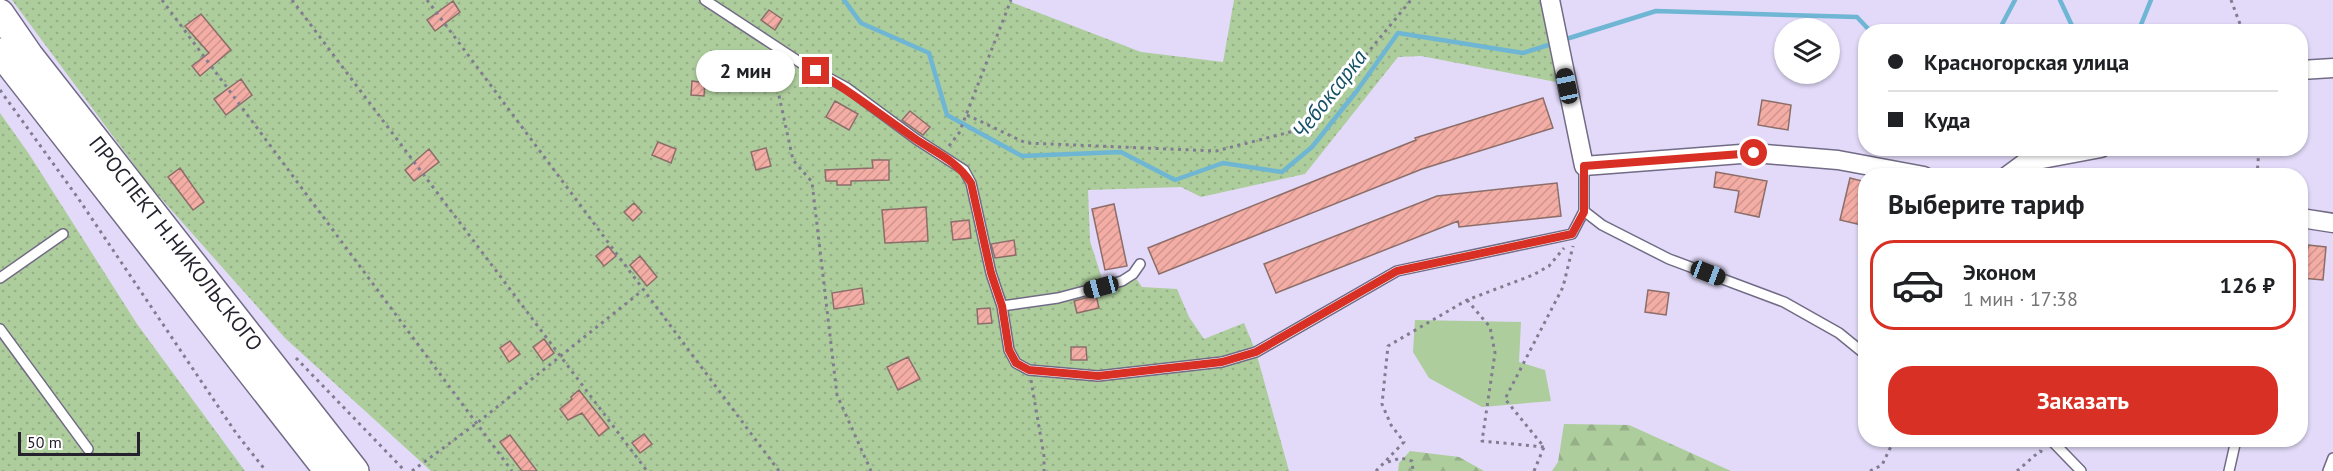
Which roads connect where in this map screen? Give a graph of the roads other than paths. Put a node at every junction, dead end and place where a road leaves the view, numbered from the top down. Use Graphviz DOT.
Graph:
graph roads {
  1 [pos="705,0"];
  2 [pos="1550,0"];
  3 [pos="0,13"];
  4 [pos="0,52"];
  5 [pos="2333,68"];
  6 [pos="2308,70"];
  7 [pos="2058,156"];
  8 [pos="1584,166"];
  9 [pos="1881,168"];
  10 [pos="2018,168"];
  11 [pos="1584,212"];
  12 [pos="2308,219"];
  13 [pos="2333,223"];
  14 [pos="63,234"];
  15 [pos="1140,264"];
  16 [pos="0,278"];
  17 [pos="1002,306"];
  18 [pos="0,329"];
  19 [pos="1858,348"];
  20 [pos="2058,447"];
  21 [pos="2234,447"];
  22 [pos="88,449"];
  23 [pos="2333,458"];
  24 [pos="328,471"];
  25 [pos="355,471"];
  26 [pos="2081,471"];
  27 [pos="2229,471"];
  28 [pos="2328,471"];
  1 -- 17 [label="lane"];
  2 -- 8 [label="street"];
  3 -- 25 [label="main road, ПРОСПЕКТ Н.НИКОЛЬСКОГО"];
  4 -- 24 [label="main road, ПРОСПЕКТ Н.НИКОЛЬСКОГО"];
  5 -- 6 [label="street"];
  7 -- 10 [label="street"];
  8 -- 9 [label="street"];
  8 -- 11 [label="lane"];
  11 -- 17 [label="lane"];
  11 -- 19 [label="lane"];
  12 -- 13 [label="street"];
  14 -- 16 [label="lane"];
  15 -- 17 [label="lane"];
  18 -- 22 [label="lane"];
  20 -- 26 [label="lane"];
  21 -- 27 [label="lane"];
  23 -- 28 [label="lane"];
}
